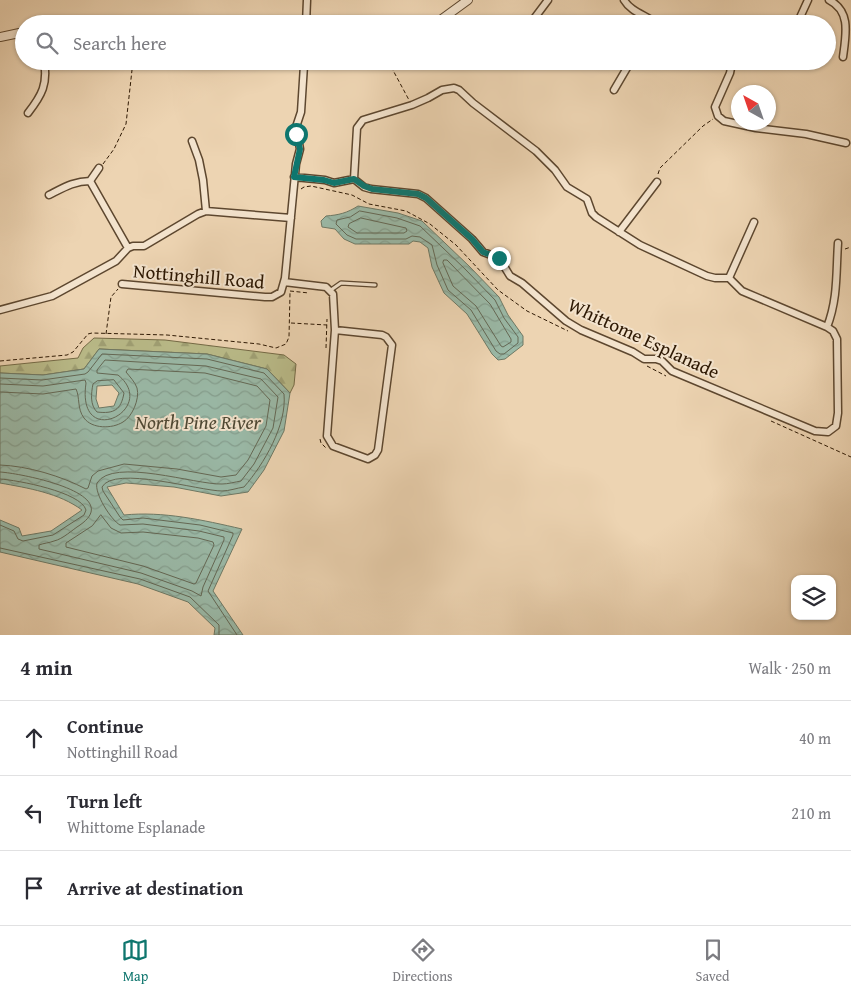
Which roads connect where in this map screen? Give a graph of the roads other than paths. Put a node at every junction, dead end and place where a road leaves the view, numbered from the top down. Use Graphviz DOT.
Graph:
graph roads {
  1 [pos="307,0"];
  2 [pos="468,0"];
  3 [pos="548,0"];
  4 [pos="624,0"];
  5 [pos="808,0"];
  6 [pos="830,0"];
  7 [pos="306,15"];
  8 [pos="449,15"];
  9 [pos="537,15"];
  10 [pos="642,15"];
  11 [pos="801,15"];
  12 [pos="15,34"];
  13 [pos="0,37"];
  14 [pos="844,57"];
  15 [pos="46,70"];
  16 [pos="301,70"];
  17 [pos="626,70"];
  18 [pos="731,70"];
  19 [pos="614,90"];
  20 [pos="28,113"];
  21 [pos="192,142"];
  22 [pos="846,143"];
  23 [pos="99,168"];
  24 [pos="294,177"];
  25 [pos="354,179"];
  26 [pos="90,181"];
  27 [pos="657,182"];
  28 [pos="49,196"];
  29 [pos="206,211"];
  30 [pos="291,218"];
  31 [pos="754,222"];
  32 [pos="619,232"];
  33 [pos="838,243"];
  34 [pos="128,248"];
  35 [pos="729,278"];
  36 [pos="288,282"];
  37 [pos="122,284"];
  38 [pos="375,285"];
  39 [pos="330,290"];
  40 [pos="0,310"];
  41 [pos="827,327"];
  42 [pos="335,330"];
  1 -- 7 [label="street"];
  2 -- 8 [label="street"];
  3 -- 9 [label="street"];
  4 -- 10 [label="street"];
  5 -- 11 [label="street"];
  6 -- 14 [label="street"];
  12 -- 13 [label="street"];
  15 -- 20 [label="street"];
  16 -- 24 [label="street, Nottinghill Road"];
  17 -- 19 [label="street"];
  18 -- 22 [label="street"];
  21 -- 29 [label="street"];
  23 -- 26 [label="street"];
  24 -- 25 [label="street"];
  24 -- 30 [label="street, Nottinghill Road"];
  25 -- 32 [label="street"];
  25 -- 41 [label="street, Whittome Esplanade"];
  26 -- 28 [label="street"];
  26 -- 34 [label="street"];
  27 -- 32 [label="street"];
  29 -- 30 [label="street"];
  29 -- 34 [label="street"];
  30 -- 36 [label="street, Nottinghill Road"];
  31 -- 35 [label="street"];
  32 -- 35 [label="street"];
  33 -- 41 [label="street"];
  34 -- 40 [label="street"];
  35 -- 41 [label="street"];
  36 -- 37 [label="street, Nottinghill Road"];
  36 -- 39 [label="street"];
  38 -- 39 [label="lane"];
  39 -- 42 [label="street"];
  42 -- 42 [label="street"];
}
